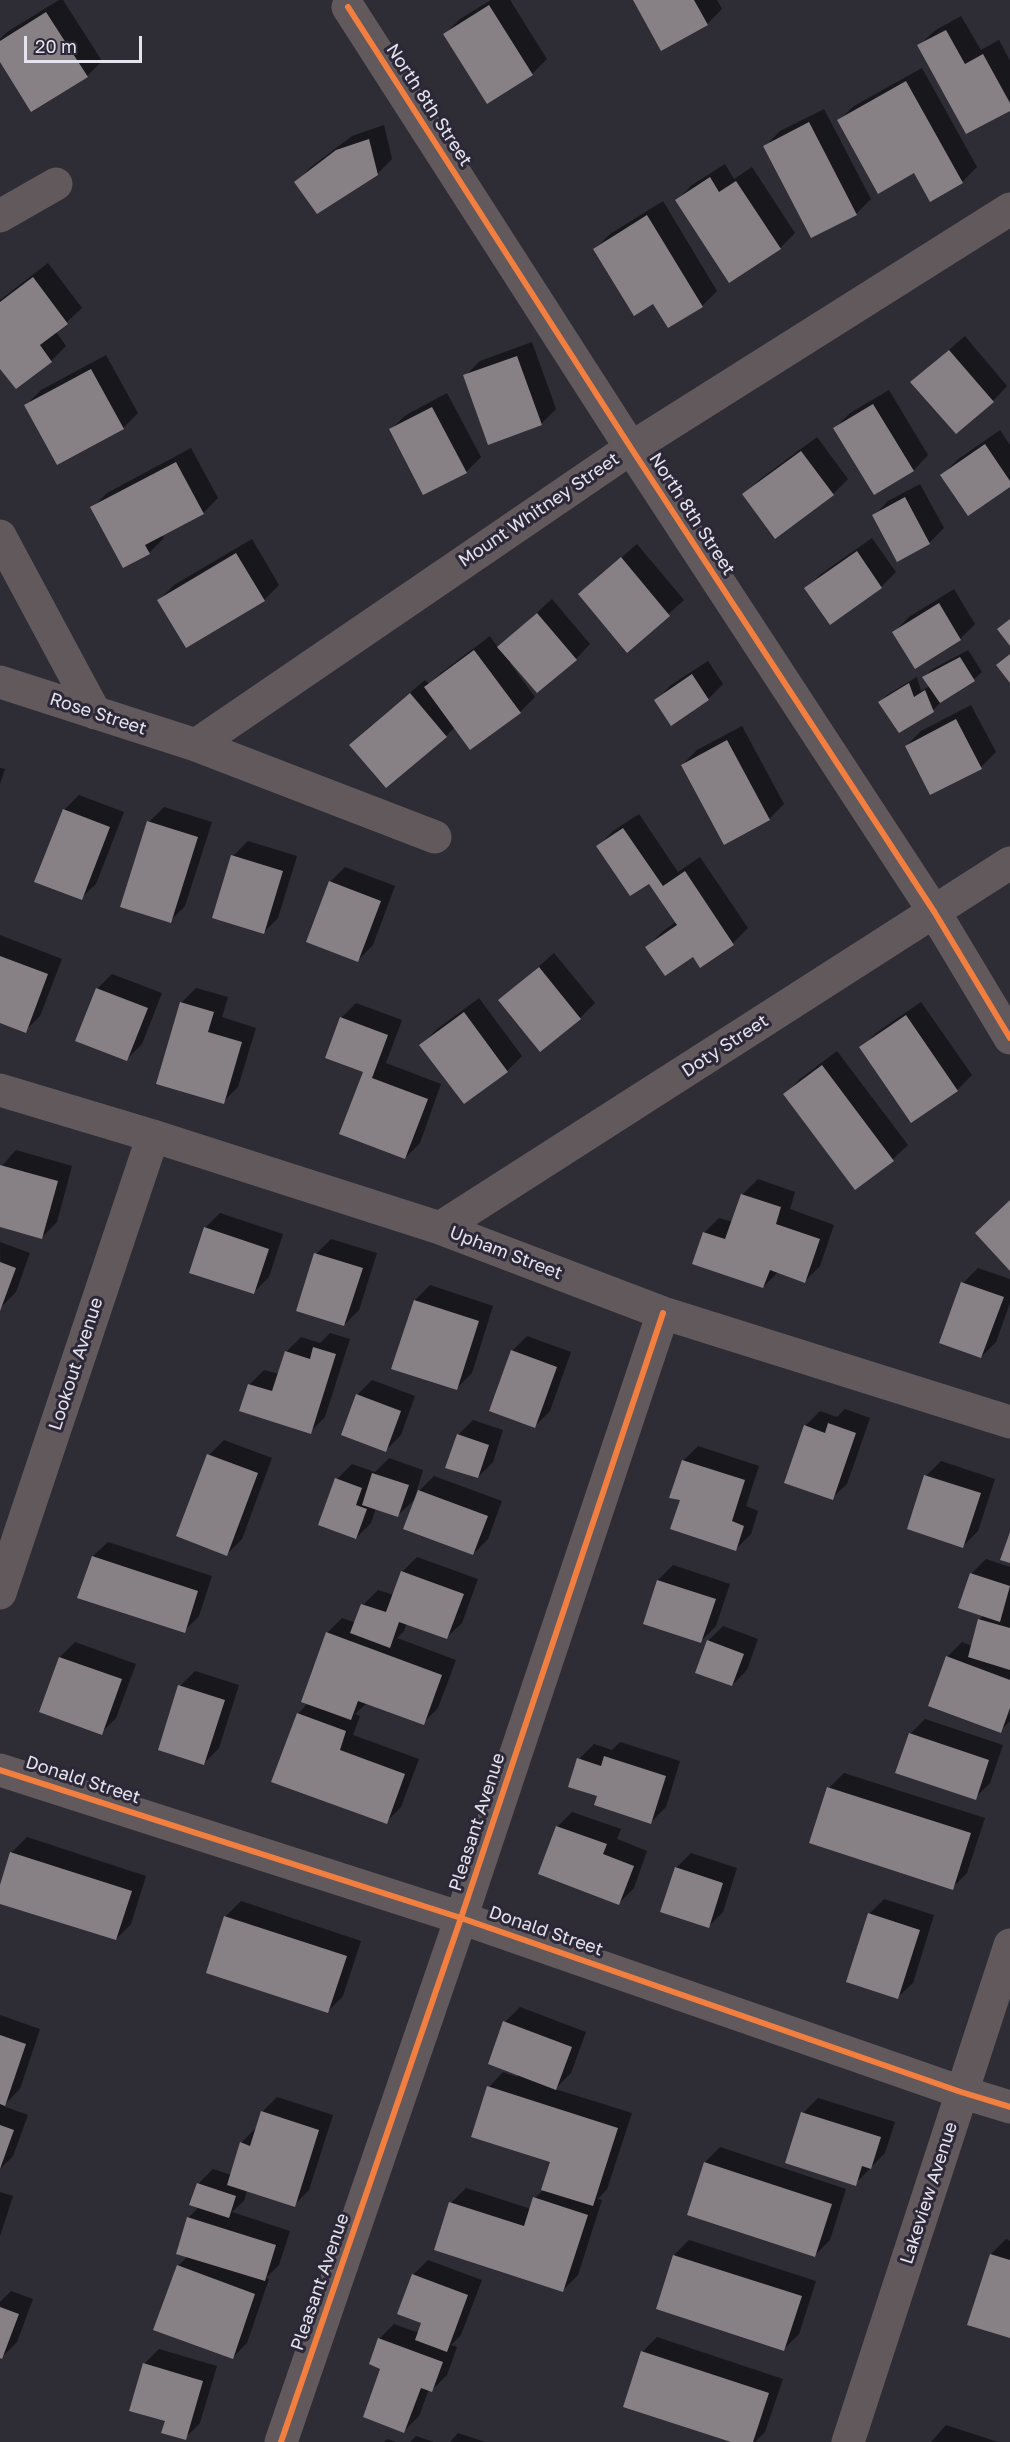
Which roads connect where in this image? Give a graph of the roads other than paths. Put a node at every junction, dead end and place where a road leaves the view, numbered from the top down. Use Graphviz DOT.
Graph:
graph roads {
  1 [pos="343,2"];
  2 [pos="56,184"];
  3 [pos="1010,209"];
  4 [pos="0,216"];
  5 [pos="631,448"];
  6 [pos="0,536"];
  7 [pos="0,682"];
  8 [pos="95,713"];
  9 [pos="196,745"];
  10 [pos="435,837"];
  11 [pos="1010,863"];
  12 [pos="934,913"];
  13 [pos="1010,1038"];
  14 [pos="0,1090"];
  15 [pos="153,1136"];
  16 [pos="440,1228"];
  17 [pos="663,1313"];
  18 [pos="1010,1422"];
  19 [pos="0,1593"];
  20 [pos="0,1770"];
  21 [pos="461,1918"];
  22 [pos="1010,1945"];
  23 [pos="962,2092"];
  24 [pos="1010,2107"];
  25 [pos="281,2442"];
  26 [pos="848,2442"];
  1 -- 5 [label="street, North 8th Street"];
  2 -- 4 [label="street"];
  3 -- 5 [label="street, Mount Whitney Street"];
  5 -- 9 [label="street, Mount Whitney Street"];
  5 -- 12 [label="street, North 8th Street"];
  6 -- 8 [label="street"];
  7 -- 8 [label="street, Rose Street"];
  8 -- 9 [label="street, Rose Street"];
  9 -- 10 [label="street, Rose Street"];
  11 -- 12 [label="street, Doty Street"];
  12 -- 13 [label="street, North 8th Street"];
  12 -- 16 [label="street, Doty Street"];
  14 -- 15 [label="street, Upham Street"];
  15 -- 16 [label="street, Upham Street"];
  15 -- 19 [label="street, Lookout Avenue"];
  16 -- 17 [label="street, Upham Street"];
  17 -- 18 [label="street, Upham Street"];
  17 -- 21 [label="street, Pleasant Avenue"];
  20 -- 21 [label="street, Donald Street"];
  21 -- 23 [label="street, Donald Street"];
  21 -- 25 [label="street, Pleasant Avenue"];
  22 -- 23 [label="street, Lakeview Avenue"];
  23 -- 24 [label="street, Donald Street"];
  23 -- 26 [label="street, Lakeview Avenue"];
}
